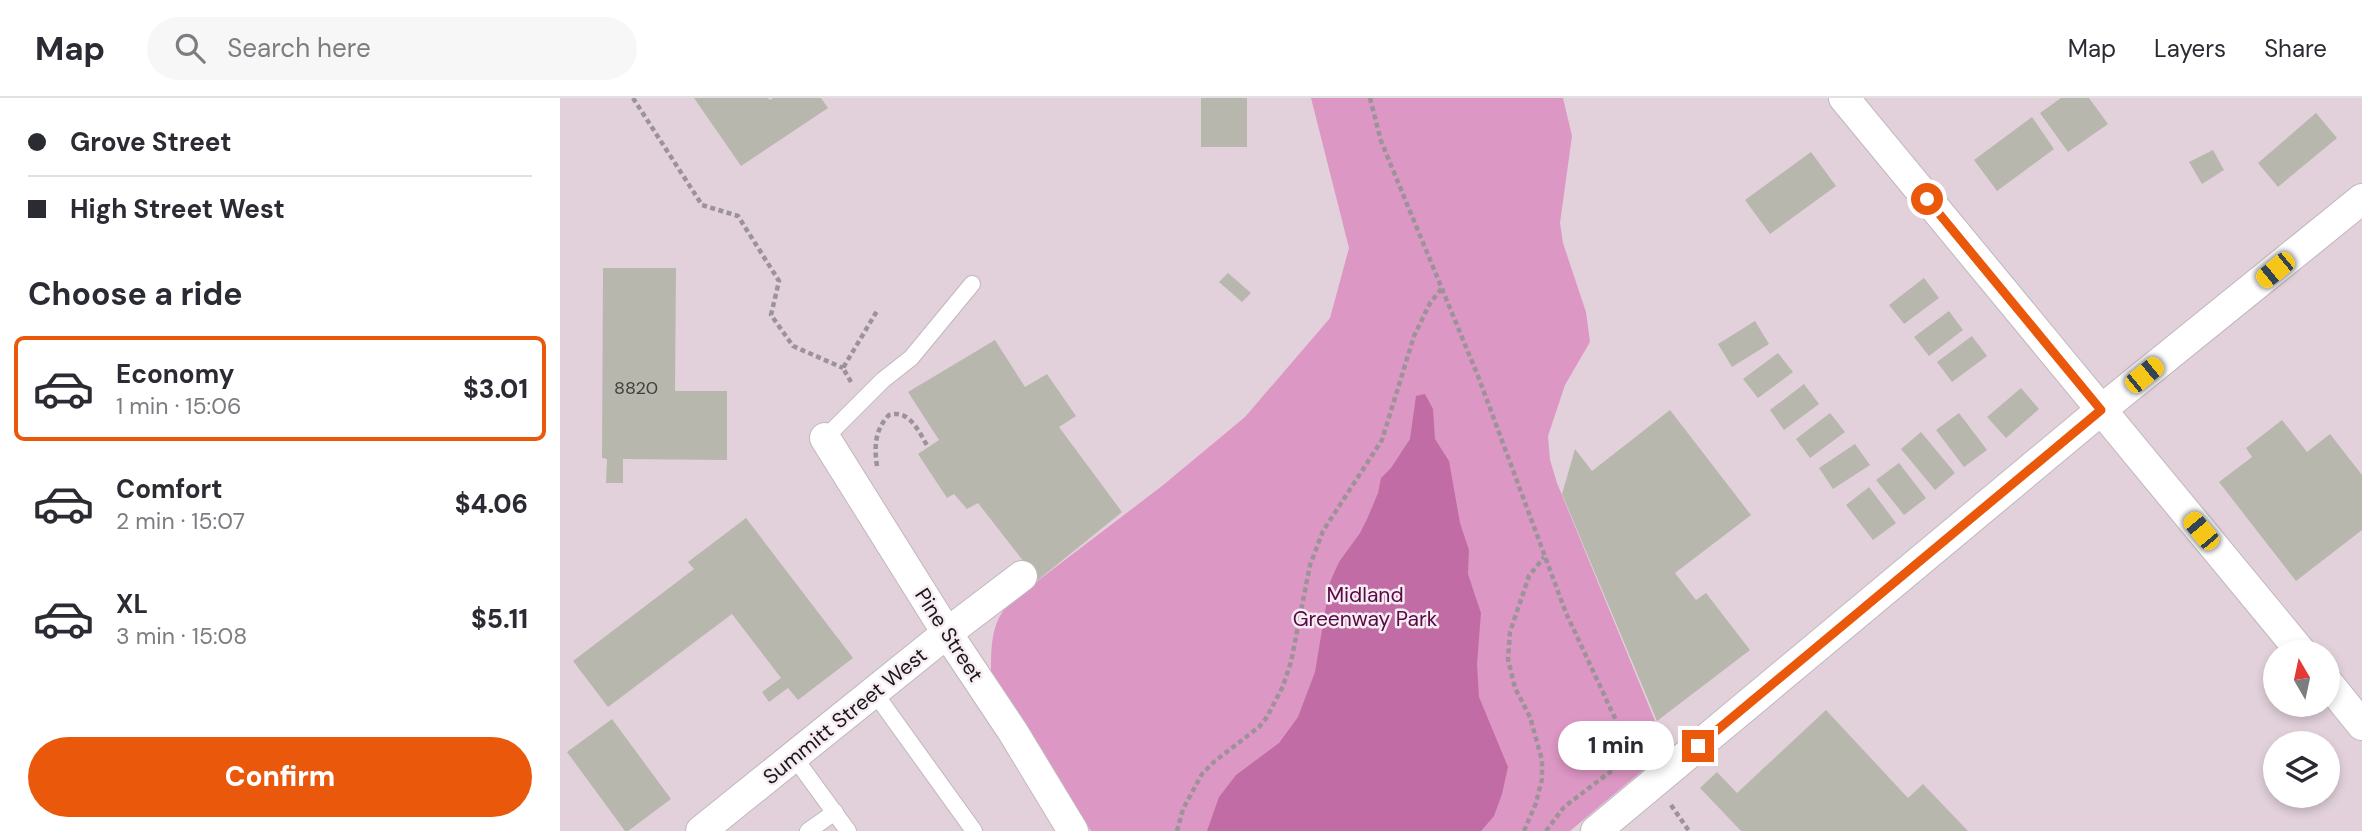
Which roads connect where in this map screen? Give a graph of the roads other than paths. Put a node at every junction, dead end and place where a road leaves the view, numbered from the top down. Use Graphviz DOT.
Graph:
graph roads {
  1 [pos="1844,98"];
  2 [pos="2362,199"];
  3 [pos="972,284"];
  4 [pos="2101,410"];
  5 [pos="825,438"];
  6 [pos="1022,576"];
  7 [pos="947,632"];
  8 [pos="2291,640"];
  9 [pos="874,692"];
  10 [pos="2340,698"];
  11 [pos="2362,725"];
  12 [pos="794,757"];
  13 [pos="835,812"];
  14 [pos="1603,829"];
  15 [pos="701,831"];
  16 [pos="808,831"];
  17 [pos="848,831"];
  18 [pos="974,831"];
  19 [pos="1073,831"];
  1 -- 4 [label="street"];
  2 -- 4 [label="street"];
  3 -- 5 [label="lane"];
  4 -- 8 [label="street"];
  4 -- 14 [label="street"];
  5 -- 7 [label="street, Pine Street"];
  6 -- 7 [label="street, Summitt Street West"];
  7 -- 9 [label="street, Summitt Street West"];
  7 -- 19 [label="street, Pine Street"];
  9 -- 12 [label="street, Summitt Street West"];
  9 -- 18 [label="lane"];
  10 -- 11 [label="street"];
  12 -- 13 [label="lane"];
  12 -- 15 [label="street, Summitt Street West"];
  13 -- 16 [label="lane"];
  13 -- 17 [label="lane"];
}
